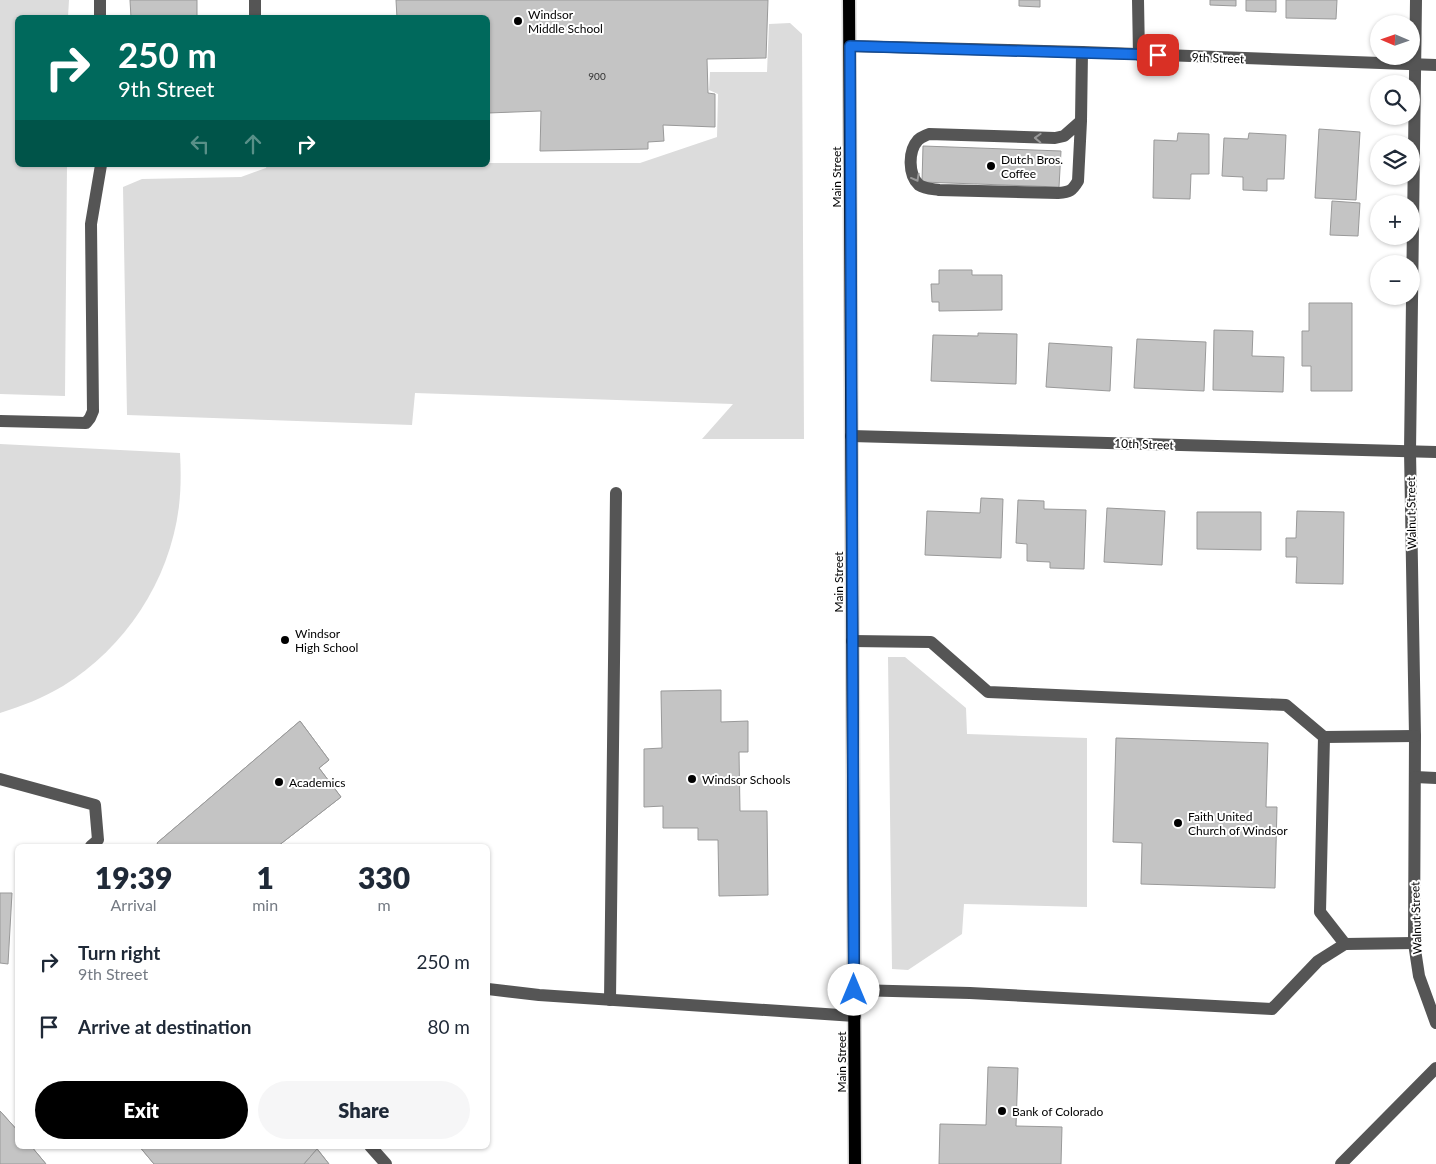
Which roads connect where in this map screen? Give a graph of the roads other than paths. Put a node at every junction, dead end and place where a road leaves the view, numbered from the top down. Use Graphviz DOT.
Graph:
graph roads {
  1 [pos="100,0"];
  2 [pos="255,0"];
  3 [pos="849,0"];
  4 [pos="1138,0"];
  5 [pos="1416,0"];
  6 [pos="100,15"];
  7 [pos="256,15"];
  8 [pos="1416,15"];
  9 [pos="850,46"];
  10 [pos="1082,52"];
  11 [pos="1138,55"];
  12 [pos="1370,63"];
  13 [pos="1416,65"];
  14 [pos="1420,65"];
  15 [pos="1436,65"];
  16 [pos="1081,122"];
  17 [pos="101,167"];
  18 [pos="0,421"];
  19 [pos="852,436"];
  20 [pos="1410,451"];
  21 [pos="1436,452"];
  22 [pos="616,493"];
  23 [pos="852,641"];
  24 [pos="1415,736"];
  25 [pos="1324,738"];
  26 [pos="1415,777"];
  27 [pos="1436,778"];
  28 [pos="0,779"];
  29 [pos="93,844"];
  30 [pos="1414,943"];
  31 [pos="1345,944"];
  32 [pos="490,989"];
  33 [pos="854,990"];
  34 [pos="610,1000"];
  35 [pos="855,1016"];
  36 [pos="1436,1023"];
  37 [pos="1436,1068"];
  38 [pos="373,1149"];
  39 [pos="386,1164"];
  40 [pos="855,1164"];
  41 [pos="1341,1164"];
  1 -- 6 [label="street"];
  2 -- 7 [label="street"];
  3 -- 9 [label="main road, Main Street"];
  4 -- 11 [label="street"];
  5 -- 8 [label="street, Walnut Street"];
  9 -- 10 [label="street, 9th Street"];
  9 -- 19 [label="main road, Main Street"];
  10 -- 11 [label="street, 9th Street"];
  10 -- 16 [label="street"];
  11 -- 12 [label="street, 9th Street"];
  13 -- 20 [label="street, Walnut Street"];
  14 -- 15 [label="street, 9th Street"];
  16 -- 16 [label="street, one-way"];
  17 -- 18 [label="street"];
  19 -- 20 [label="street, 10th Street"];
  19 -- 23 [label="main road, Main Street"];
  20 -- 21 [label="street, 10th Street"];
  20 -- 24 [label="street, Walnut Street"];
  22 -- 34 [label="street"];
  23 -- 25 [label="street"];
  23 -- 33 [label="main road, Main Street"];
  24 -- 25 [label="street"];
  24 -- 26 [label="street, Walnut Street"];
  25 -- 31 [label="street"];
  26 -- 27 [label="street"];
  26 -- 30 [label="street, Walnut Street"];
  28 -- 29 [label="street"];
  30 -- 31 [label="street"];
  30 -- 36 [label="street, Walnut Street"];
  31 -- 33 [label="street"];
  32 -- 34 [label="street"];
  33 -- 35 [label="main road, Main Street"];
  34 -- 35 [label="street"];
  35 -- 40 [label="main road, Main Street"];
  37 -- 41 [label="street"];
  38 -- 39 [label="street"];
}
